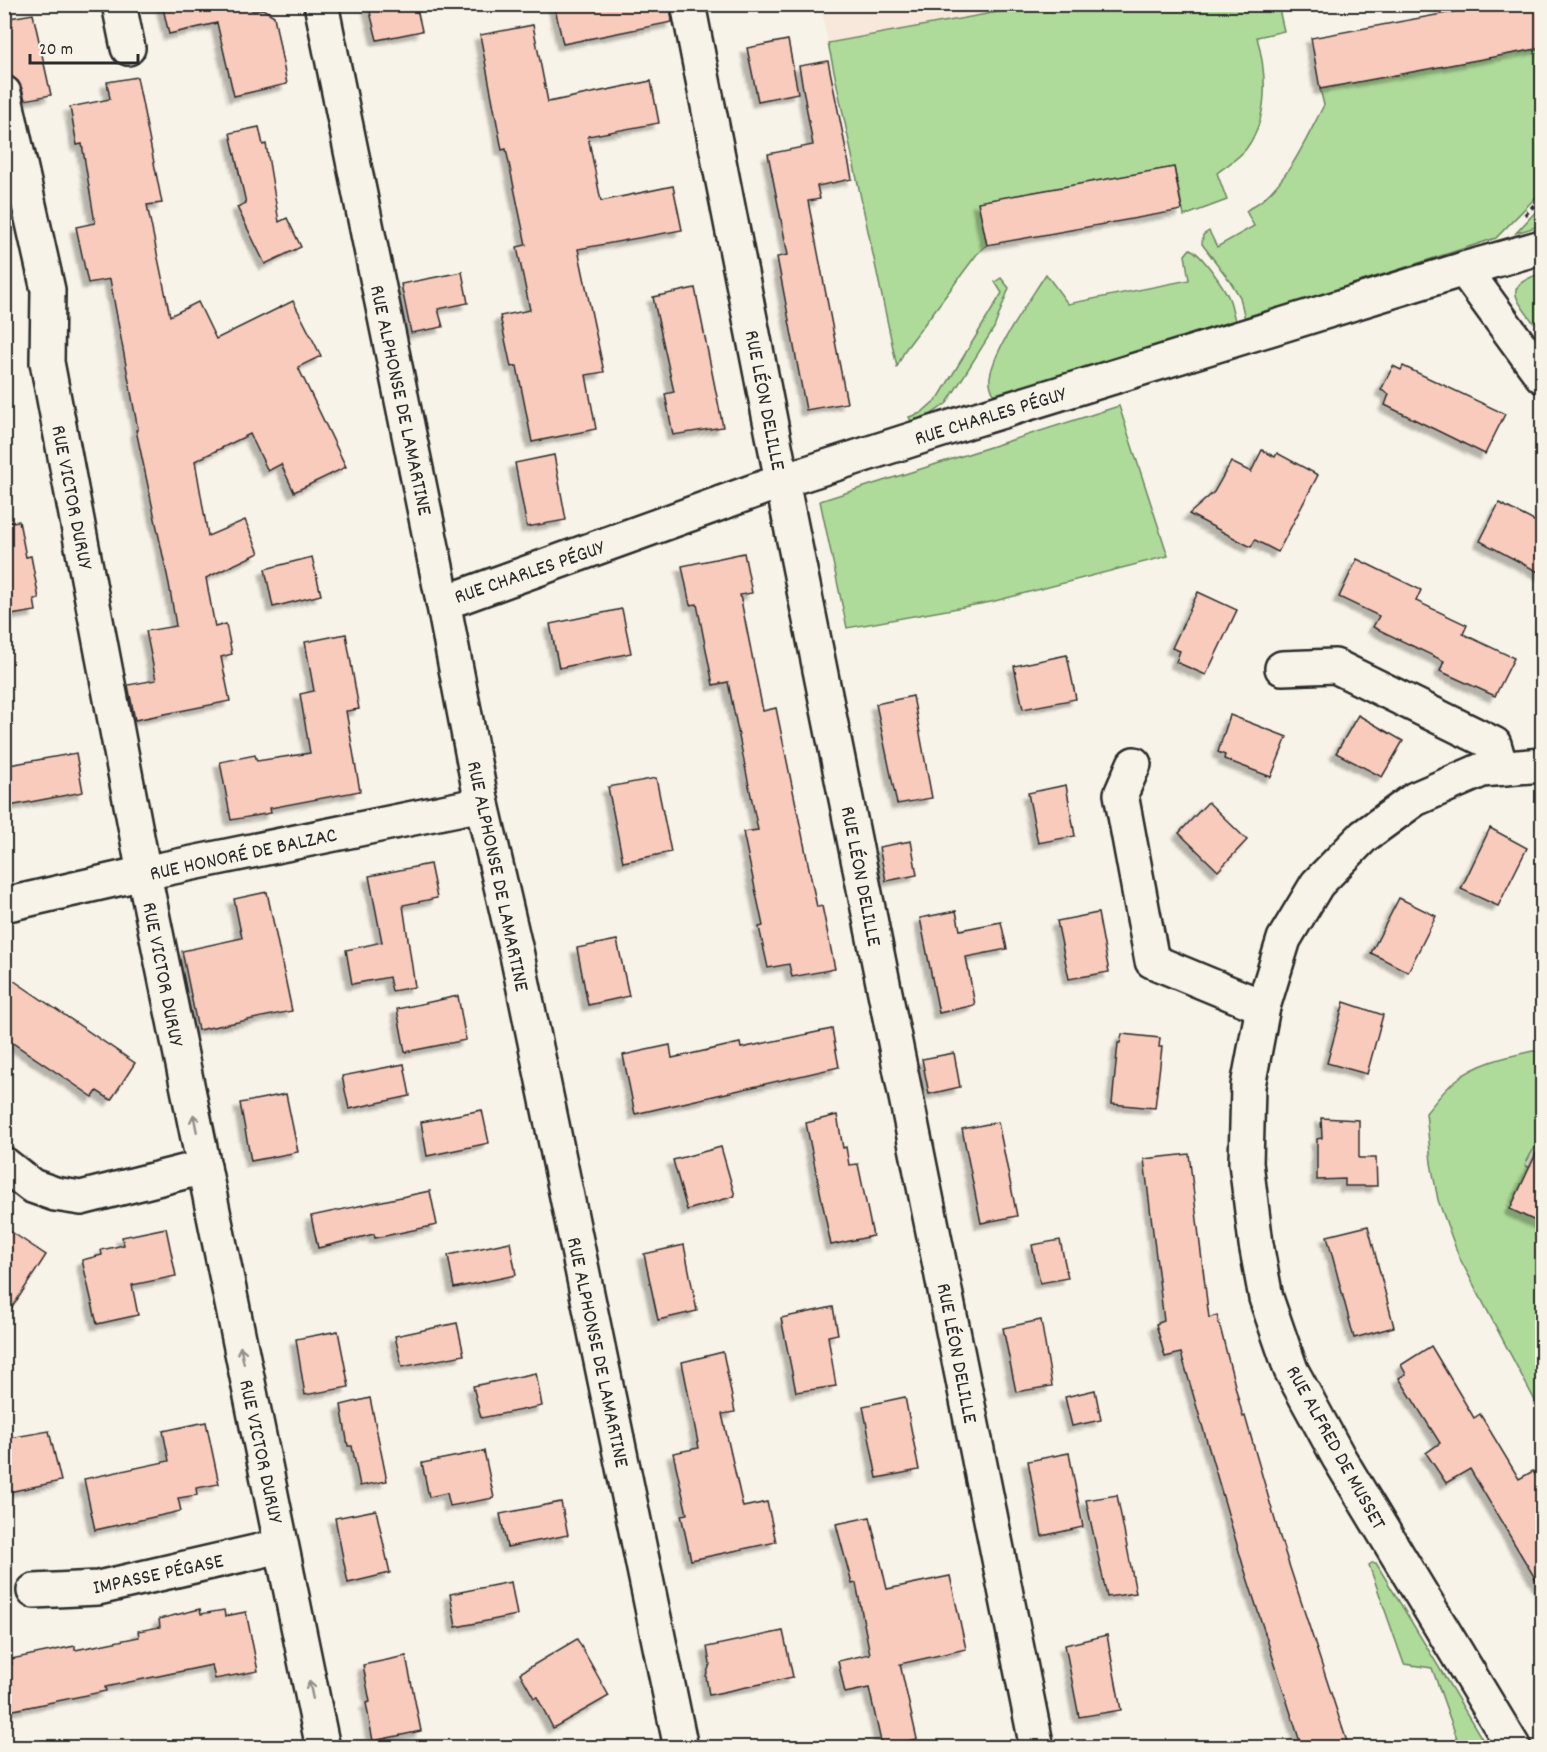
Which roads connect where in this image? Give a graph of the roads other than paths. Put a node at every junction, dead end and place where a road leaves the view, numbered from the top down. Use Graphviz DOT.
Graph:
graph roads {
  1 [pos="119,4"];
  2 [pos="321,4"];
  3 [pos="688,4"];
  4 [pos="128,48"];
  5 [pos="4,93"];
  6 [pos="1542,247"];
  7 [pos="1464,269"];
  8 [pos="1542,376"];
  9 [pos="782,481"];
  10 [pos="442,601"];
  11 [pos="1282,668"];
  12 [pos="1134,764"];
  13 [pos="1542,765"];
  14 [pos="1502,768"];
  15 [pos="482,804"];
  16 [pos="144,873"];
  17 [pos="4,905"];
  18 [pos="1263,1007"];
  19 [pos="4,1164"];
  20 [pos="204,1167"];
  21 [pos="281,1546"];
  22 [pos="34,1591"];
  23 [pos="323,1748"];
  24 [pos="681,1748"];
  25 [pos="1037,1748"];
  26 [pos="1514,1748"];
  1 -- 4 [label="street"];
  2 -- 10 [label="street, RUE ALPHONSE DE LAMARTINE"];
  3 -- 9 [label="street, RUE LÉON DELILLE"];
  5 -- 16 [label="street, RUE VICTOR DURUY"];
  6 -- 7 [label="street, RUE CHARLES PÉGUY"];
  7 -- 8 [label="street"];
  7 -- 9 [label="street, RUE CHARLES PÉGUY"];
  9 -- 10 [label="street, RUE CHARLES PÉGUY"];
  9 -- 25 [label="street, RUE LÉON DELILLE"];
  10 -- 15 [label="street, RUE ALPHONSE DE LAMARTINE"];
  11 -- 14 [label="street"];
  12 -- 18 [label="street"];
  13 -- 14 [label="street, RUE ALFRED DE MUSSET"];
  14 -- 18 [label="street, RUE ALFRED DE MUSSET"];
  15 -- 16 [label="street, RUE HONORÉ DE BALZAC"];
  15 -- 24 [label="street, RUE ALPHONSE DE LAMARTINE"];
  16 -- 17 [label="street, RUE HONORÉ DE BALZAC"];
  20 -- 16 [label="street, RUE VICTOR DURUY, one-way"];
  18 -- 26 [label="street, RUE ALFRED DE MUSSET"];
  19 -- 20 [label="street"];
  21 -- 20 [label="street, RUE VICTOR DURUY, one-way"];
  21 -- 22 [label="street, IMPASSE PÉGASE"];
  23 -- 21 [label="street, RUE VICTOR DURUY, one-way"];
}
